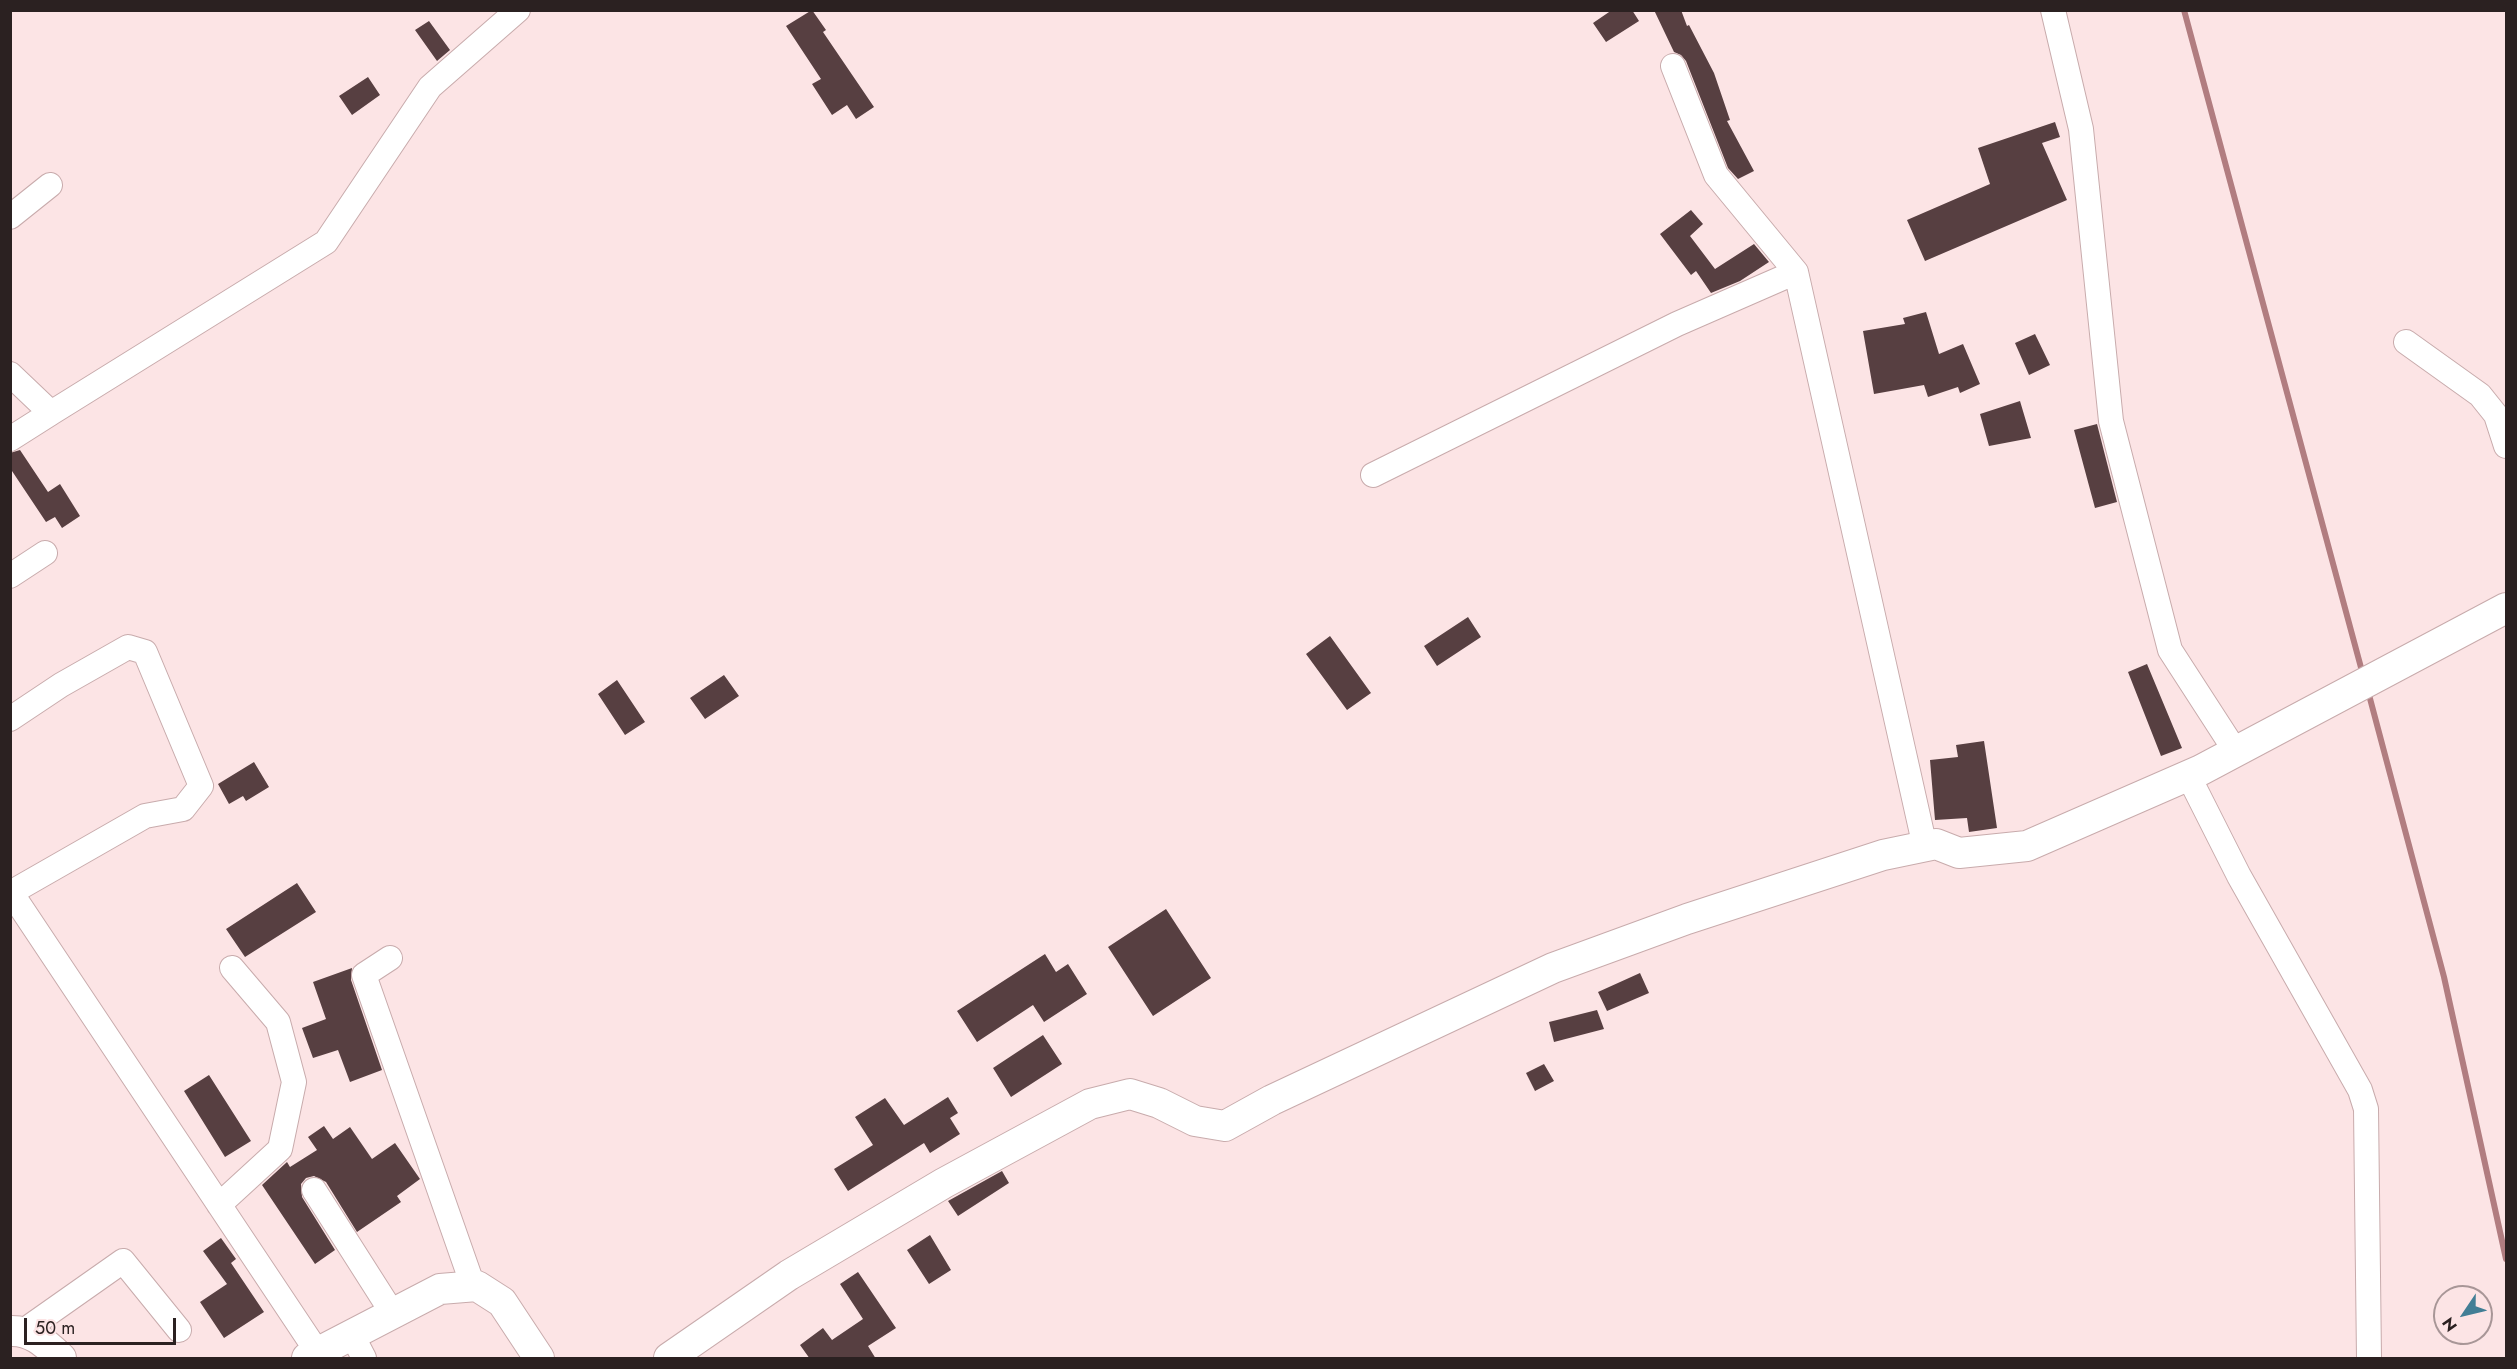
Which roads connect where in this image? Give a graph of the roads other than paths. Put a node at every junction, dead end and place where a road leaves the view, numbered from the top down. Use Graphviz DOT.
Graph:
graph roads {
  1 [pos="518,10"];
  2 [pos="2053,10"];
  3 [pos="1673,66"];
  4 [pos="50,185"];
  5 [pos="10,217"];
  6 [pos="1796,272"];
  7 [pos="2406,342"];
  8 [pos="10,374"];
  9 [pos="51,413"];
  10 [pos="10,439"];
  11 [pos="2506,446"];
  12 [pos="1373,475"];
  13 [pos="45,553"];
  14 [pos="10,576"];
  15 [pos="2506,608"];
  16 [pos="10,719"];
  17 [pos="2236,752"];
  18 [pos="2188,775"];
  19 [pos="1924,847"];
  20 [pos="11,892"];
  21 [pos="390,958"];
  22 [pos="232,968"];
  23 [pos="314,1190"];
  24 [pos="219,1205"];
  25 [pos="473,1286"];
  26 [pos="393,1314"];
  27 [pos="179,1330"];
  28 [pos="18,1331"];
  29 [pos="358,1347"];
  30 [pos="312,1356"];
  31 [pos="61,1359"];
  32 [pos="539,1359"];
  33 [pos="669,1359"];
  34 [pos="2369,1359"];
  1 -- 9 [label="street"];
  2 -- 17 [label="street"];
  3 -- 6 [label="street"];
  4 -- 5 [label="street"];
  6 -- 12 [label="street"];
  6 -- 19 [label="street"];
  7 -- 11 [label="street"];
  8 -- 9 [label="street"];
  9 -- 10 [label="street"];
  13 -- 14 [label="street"];
  15 -- 17 [label="street"];
  16 -- 20 [label="street"];
  17 -- 18 [label="street"];
  18 -- 19 [label="street"];
  18 -- 34 [label="street"];
  19 -- 33 [label="street"];
  20 -- 24 [label="street"];
  21 -- 25 [label="street"];
  22 -- 24 [label="street"];
  23 -- 26 [label="street"];
  24 -- 30 [label="street"];
  25 -- 26 [label="street"];
  25 -- 32 [label="street"];
  26 -- 29 [label="street"];
  27 -- 28 [label="street"];
  28 -- 31 [label="street"];
  29 -- 30 [label="street"];
}
